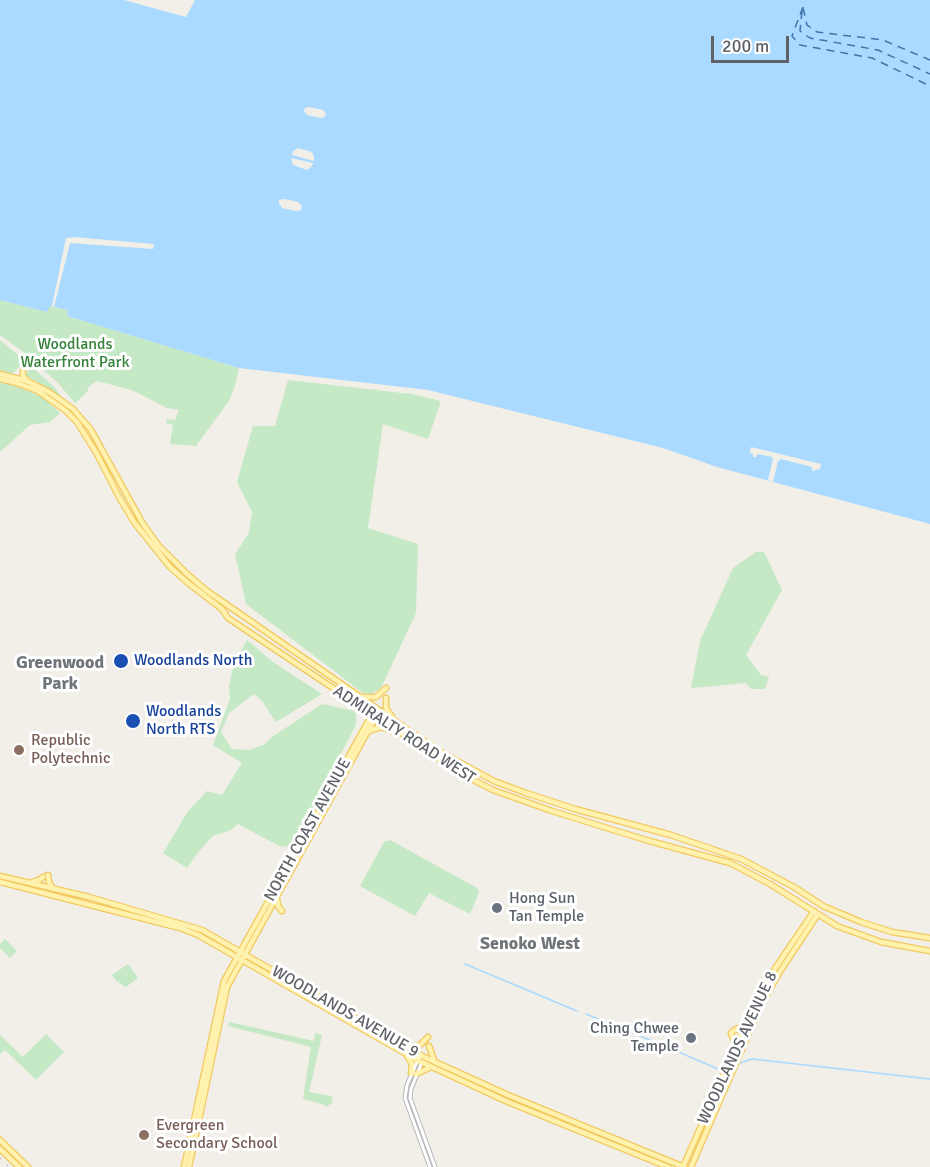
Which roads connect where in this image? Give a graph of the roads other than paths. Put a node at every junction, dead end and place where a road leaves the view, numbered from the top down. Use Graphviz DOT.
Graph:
graph roads {
  1 [pos="23,371"];
  2 [pos="0,376"];
  3 [pos="14,379"];
  4 [pos="27,381"];
  5 [pos="100,453"];
  6 [pos="98,460"];
  7 [pos="107,461"];
  8 [pos="267,632"];
  9 [pos="286,645"];
  10 [pos="270,646"];
  11 [pos="282,654"];
  12 [pos="386,688"];
  13 [pos="358,696"];
  14 [pos="386,698"];
  15 [pos="358,706"];
  16 [pos="377,710"];
  17 [pos="374,717"];
  18 [pos="394,722"];
  19 [pos="366,725"];
  20 [pos="368,731"];
  21 [pos="398,733"];
  22 [pos="557,804"];
  23 [pos="575,809"];
  24 [pos="556,812"];
  25 [pos="574,817"];
  26 [pos="0,876"];
  27 [pos="21,881"];
  28 [pos="0,882"];
  29 [pos="53,889"];
  30 [pos="277,896"];
  31 [pos="89,897"];
  32 [pos="801,902"];
  33 [pos="88,905"];
  34 [pos="821,905"];
  35 [pos="126,907"];
  36 [pos="816,913"];
  37 [pos="127,915"];
  38 [pos="267,916"];
  39 [pos="831,922"];
  40 [pos="808,924"];
  41 [pos="930,938"];
  42 [pos="250,940"];
  43 [pos="231,945"];
  44 [pos="225,949"];
  45 [pos="930,951"];
  46 [pos="241,955"];
  47 [pos="256,964"];
  48 [pos="234,968"];
  49 [pos="745,1025"];
  50 [pos="428,1037"];
  51 [pos="743,1037"];
  52 [pos="429,1046"];
  53 [pos="735,1047"];
  54 [pos="403,1049"];
  55 [pos="421,1058"];
  56 [pos="436,1062"];
  57 [pos="431,1067"];
  58 [pos="414,1074"];
  59 [pos="0,1140"];
  60 [pos="0,1149"];
  61 [pos="689,1153"];
  62 [pos="695,1157"];
  63 [pos="668,1165"];
  64 [pos="19,1167"];
  65 [pos="28,1167"];
  66 [pos="184,1167"];
  67 [pos="189,1167"];
  68 [pos="430,1167"];
  69 [pos="435,1167"];
  70 [pos="684,1167"];
  71 [pos="691,1167"];
  72 [pos="698,1167"];
  1 -- 4 [label="main road"];
  2 -- 3 [label="main road"];
  3 -- 4 [label="main road, ADMIRALTY ROAD WEST"];
  3 -- 5 [label="main road, ADMIRALTY ROAD WEST"];
  4 -- 5 [label="main road, ADMIRALTY ROAD WEST"];
  5 -- 6 [label="main road"];
  5 -- 7 [label="main road, ADMIRALTY ROAD WEST"];
  6 -- 7 [label="main road"];
  6 -- 10 [label="main road, ADMIRALTY ROAD WEST"];
  7 -- 8 [label="main road, ADMIRALTY ROAD WEST"];
  8 -- 9 [label="main road, ADMIRALTY ROAD WEST"];
  8 -- 10 [label="main road"];
  9 -- 11 [label="main road"];
  9 -- 13 [label="main road, ADMIRALTY ROAD WEST"];
  10 -- 11 [label="main road, ADMIRALTY ROAD WEST"];
  11 -- 15 [label="main road, ADMIRALTY ROAD WEST"];
  12 -- 13 [label="main road"];
  13 -- 16 [label="main road, ADMIRALTY ROAD WEST"];
  14 -- 18 [label="main road"];
  15 -- 17 [label="main road, ADMIRALTY ROAD WEST"];
  15 -- 19 [label="main road"];
  16 -- 17 [label="main road, NORTH COAST AVENUE"];
  16 -- 18 [label="main road, ADMIRALTY ROAD WEST"];
  17 -- 19 [label="main road, NORTH COAST AVENUE"];
  17 -- 20 [label="main road, NORTH COAST AVENUE"];
  17 -- 21 [label="main road, ADMIRALTY ROAD WEST"];
  18 -- 22 [label="main road, ADMIRALTY ROAD WEST"];
  19 -- 42 [label="main road, NORTH COAST AVENUE"];
  20 -- 21 [label="main road"];
  20 -- 30 [label="main road, NORTH COAST AVENUE"];
  21 -- 24 [label="main road, ADMIRALTY ROAD WEST"];
  22 -- 23 [label="main road, ADMIRALTY ROAD WEST"];
  22 -- 24 [label="main road"];
  23 -- 25 [label="main road"];
  23 -- 34 [label="main road, ADMIRALTY ROAD WEST"];
  24 -- 25 [label="main road, ADMIRALTY ROAD WEST"];
  25 -- 32 [label="main road, ADMIRALTY ROAD WEST"];
  26 -- 27 [label="main road, WOODLANDS AVENUE 9"];
  27 -- 29 [label="main road, WOODLANDS AVENUE 9"];
  27 -- 29 [label="main road"];
  28 -- 33 [label="main road, WOODLANDS AVENUE 9"];
  29 -- 31 [label="main road, WOODLANDS AVENUE 9"];
  30 -- 38 [label="main road, NORTH COAST AVENUE"];
  30 -- 38 [label="main road"];
  31 -- 33 [label="main road"];
  31 -- 35 [label="main road, WOODLANDS AVENUE 9"];
  32 -- 36 [label="main road, ADMIRALTY ROAD WEST"];
  32 -- 40 [label="main road"];
  33 -- 37 [label="main road, WOODLANDS AVENUE 9"];
  34 -- 36 [label="main road, WOODLANDS AVENUE 8"];
  34 -- 41 [label="main road, ADMIRALTY ROAD WEST"];
  35 -- 37 [label="main road"];
  35 -- 43 [label="main road, WOODLANDS AVENUE 9"];
  36 -- 39 [label="main road, ADMIRALTY ROAD WEST"];
  36 -- 40 [label="main road, WOODLANDS AVENUE 8"];
  37 -- 44 [label="main road, WOODLANDS AVENUE 9"];
  38 -- 42 [label="main road, NORTH COAST AVENUE"];
  39 -- 40 [label="main road"];
  39 -- 45 [label="main road, ADMIRALTY ROAD WEST"];
  40 -- 49 [label="main road, WOODLANDS AVENUE 8"];
  40 -- 51 [label="main road, WOODLANDS AVENUE 8"];
  42 -- 43 [label="main road"];
  42 -- 46 [label="main road, NORTH COAST AVENUE"];
  42 -- 47 [label="main road"];
  43 -- 46 [label="main road, WOODLANDS AVENUE 9"];
  44 -- 46 [label="main road, WOODLANDS AVENUE 9"];
  44 -- 48 [label="main road"];
  46 -- 47 [label="main road, WOODLANDS AVENUE 9"];
  46 -- 48 [label="main road, NORTH COAST AVENUE"];
  47 -- 48 [label="main road"];
  47 -- 54 [label="main road, WOODLANDS AVENUE 9"];
  48 -- 66 [label="main road"];
  48 -- 67 [label="main road"];
  49 -- 51 [label="main road, WOODLANDS AVENUE 8"];
  49 -- 53 [label="main road"];
  50 -- 54 [label="main road"];
  51 -- 53 [label="main road, WOODLANDS AVENUE 8"];
  51 -- 62 [label="main road, WOODLANDS AVENUE 8"];
  52 -- 56 [label="main road"];
  53 -- 61 [label="main road, WOODLANDS AVENUE 8"];
  54 -- 55 [label="main road, WOODLANDS AVENUE 9"];
  54 -- 58 [label="main road"];
  55 -- 56 [label="main road, WOODLANDS AVENUE 9"];
  55 -- 57 [label="main road, WOODLANDS AVENUE 9"];
  55 -- 58 [label="street"];
  56 -- 63 [label="main road, WOODLANDS AVENUE 9"];
  57 -- 58 [label="main road"];
  57 -- 63 [label="main road, WOODLANDS AVENUE 9"];
  58 -- 68 [label="street"];
  58 -- 69 [label="street"];
  59 -- 65 [label="main road"];
  60 -- 64 [label="main road"];
  61 -- 63 [label="main road"];
  61 -- 70 [label="main road, WOODLANDS AVENUE 8"];
  62 -- 71 [label="main road, WOODLANDS AVENUE 8"];
  62 -- 72 [label="main road"];
  63 -- 70 [label="main road, WOODLANDS AVENUE 9"];
}
